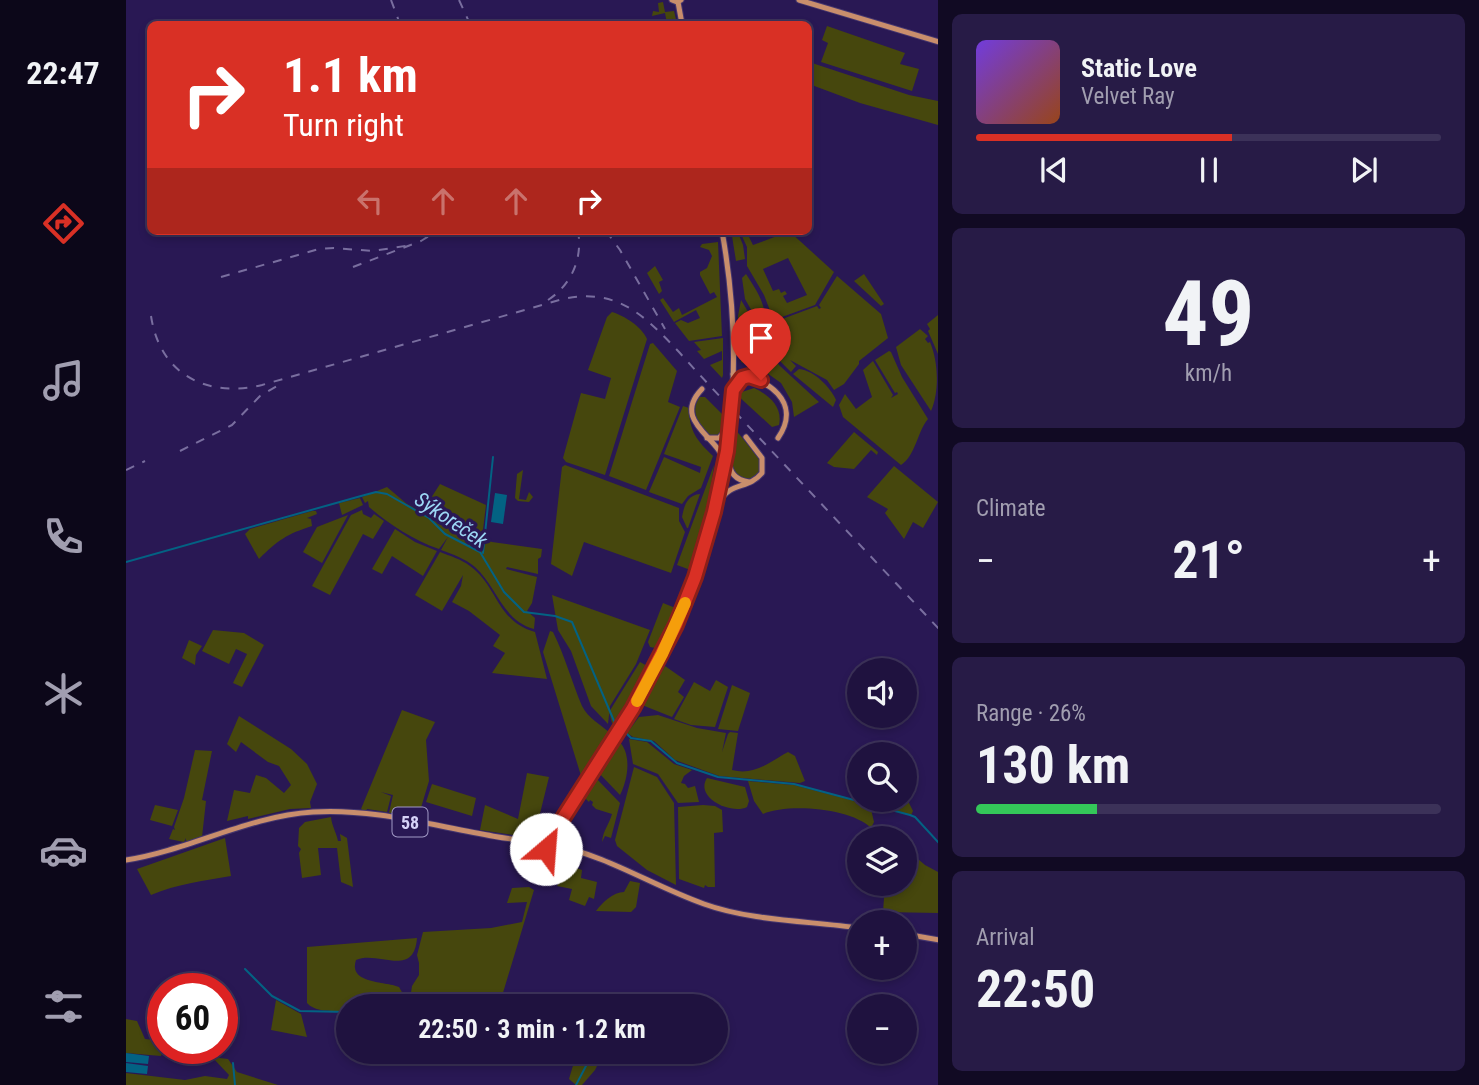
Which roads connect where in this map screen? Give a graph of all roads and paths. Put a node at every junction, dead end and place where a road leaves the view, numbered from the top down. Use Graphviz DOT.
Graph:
graph roads {
  1 [pos="799,0"];
  2 [pos="677,1"];
  3 [pos="681,21"];
  4 [pos="938,43"];
  5 [pos="723,235"];
  6 [pos="733,354"];
  7 [pos="733,374"];
  8 [pos="749,376"];
  9 [pos="702,389"];
  10 [pos="733,390"];
  11 [pos="730,423"];
  12 [pos="746,437"];
  13 [pos="707,438"];
  14 [pos="778,438"];
  15 [pos="727,451"];
  16 [pos="723,472"];
  17 [pos="749,482"];
  18 [pos="714,512"];
  19 [pos="559,824"];
  20 [pos="551,837"];
  21 [pos="541,842"];
  22 [pos="554,845"];
  23 [pos="577,850"];
  24 [pos="126,860"];
  25 [pos="847,927"];
  26 [pos="917,936"];
  27 [pos="937,940"];
  1 -- 4 [label="main road"];
  2 -- 3 [label="main road"];
  5 -- 6 [label="main road"];
  6 -- 7 [label="main road"];
  6 -- 8 [label="main road"];
  7 -- 8 [label="main road"];
  7 -- 10 [label="main road"];
  8 -- 10 [label="main road"];
  8 -- 14 [label="main road"];
  9 -- 13 [label="main road"];
  10 -- 11 [label="main road, bridge"];
  11 -- 13 [label="main road"];
  11 -- 15 [label="main road"];
  12 -- 17 [label="main road"];
  13 -- 16 [label="main road"];
  15 -- 16 [label="main road"];
  15 -- 17 [label="main road"];
  16 -- 18 [label="main road"];
  17 -- 18 [label="main road"];
  18 -- 19 [label="main road"];
  19 -- 20 [label="main road"];
  19 -- 23 [label="main road"];
  20 -- 21 [label="main road"];
  20 -- 22 [label="main road"];
  21 -- 22 [label="main road, 58"];
  21 -- 24 [label="main road, 58"];
  22 -- 23 [label="main road, 58"];
  23 -- 25 [label="main road, 58"];
  26 -- 27 [label="main road"];
}
